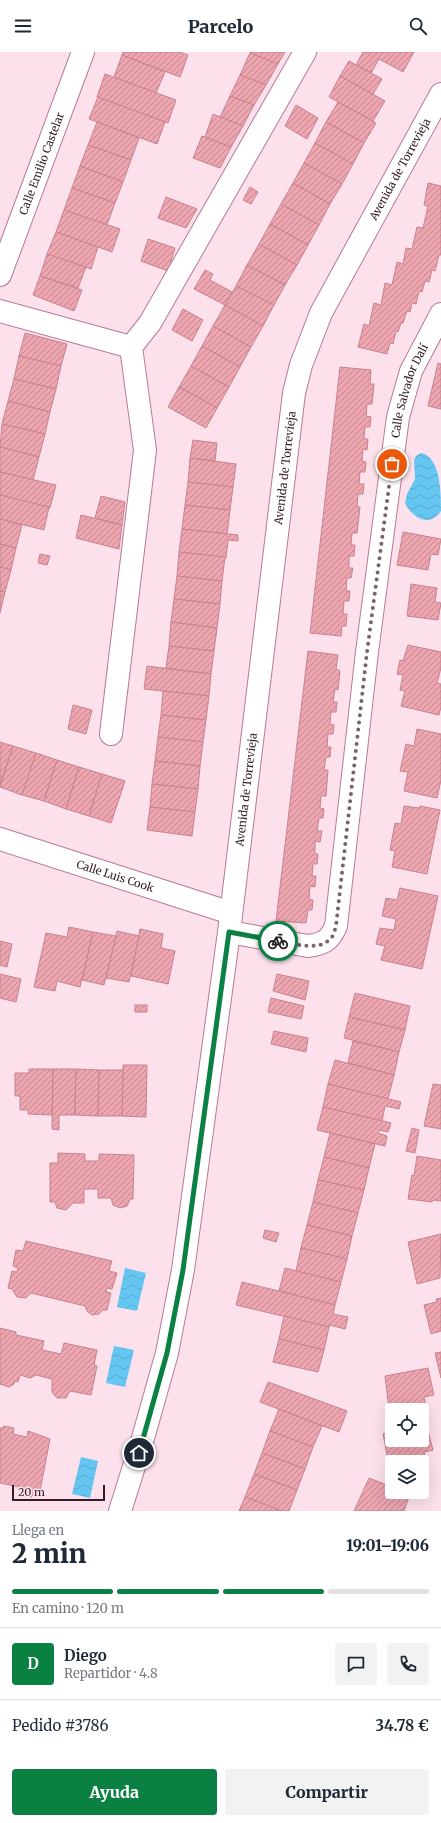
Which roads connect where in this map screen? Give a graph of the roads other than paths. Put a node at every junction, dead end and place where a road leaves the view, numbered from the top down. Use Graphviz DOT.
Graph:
graph roads {
  1 [pos="83,52"];
  2 [pos="305,52"];
  3 [pos="441,94"];
  4 [pos="0,275"];
  5 [pos="0,311"];
  6 [pos="441,314"];
  7 [pos="131,347"];
  8 [pos="111,734"];
  9 [pos="0,839"];
  10 [pos="230,923"];
  11 [pos="120,1511"];
  1 -- 4 [label="street, Calle Emilio Castelar"];
  2 -- 7 [label="street"];
  3 -- 10 [label="street, Avenida de Torrevieja"];
  5 -- 7 [label="street"];
  6 -- 10 [label="street, Calle Salvador Dalí"];
  7 -- 8 [label="street"];
  9 -- 10 [label="street, Calle Luis Cook"];
  10 -- 11 [label="street, Avenida de Torrevieja"];
}
